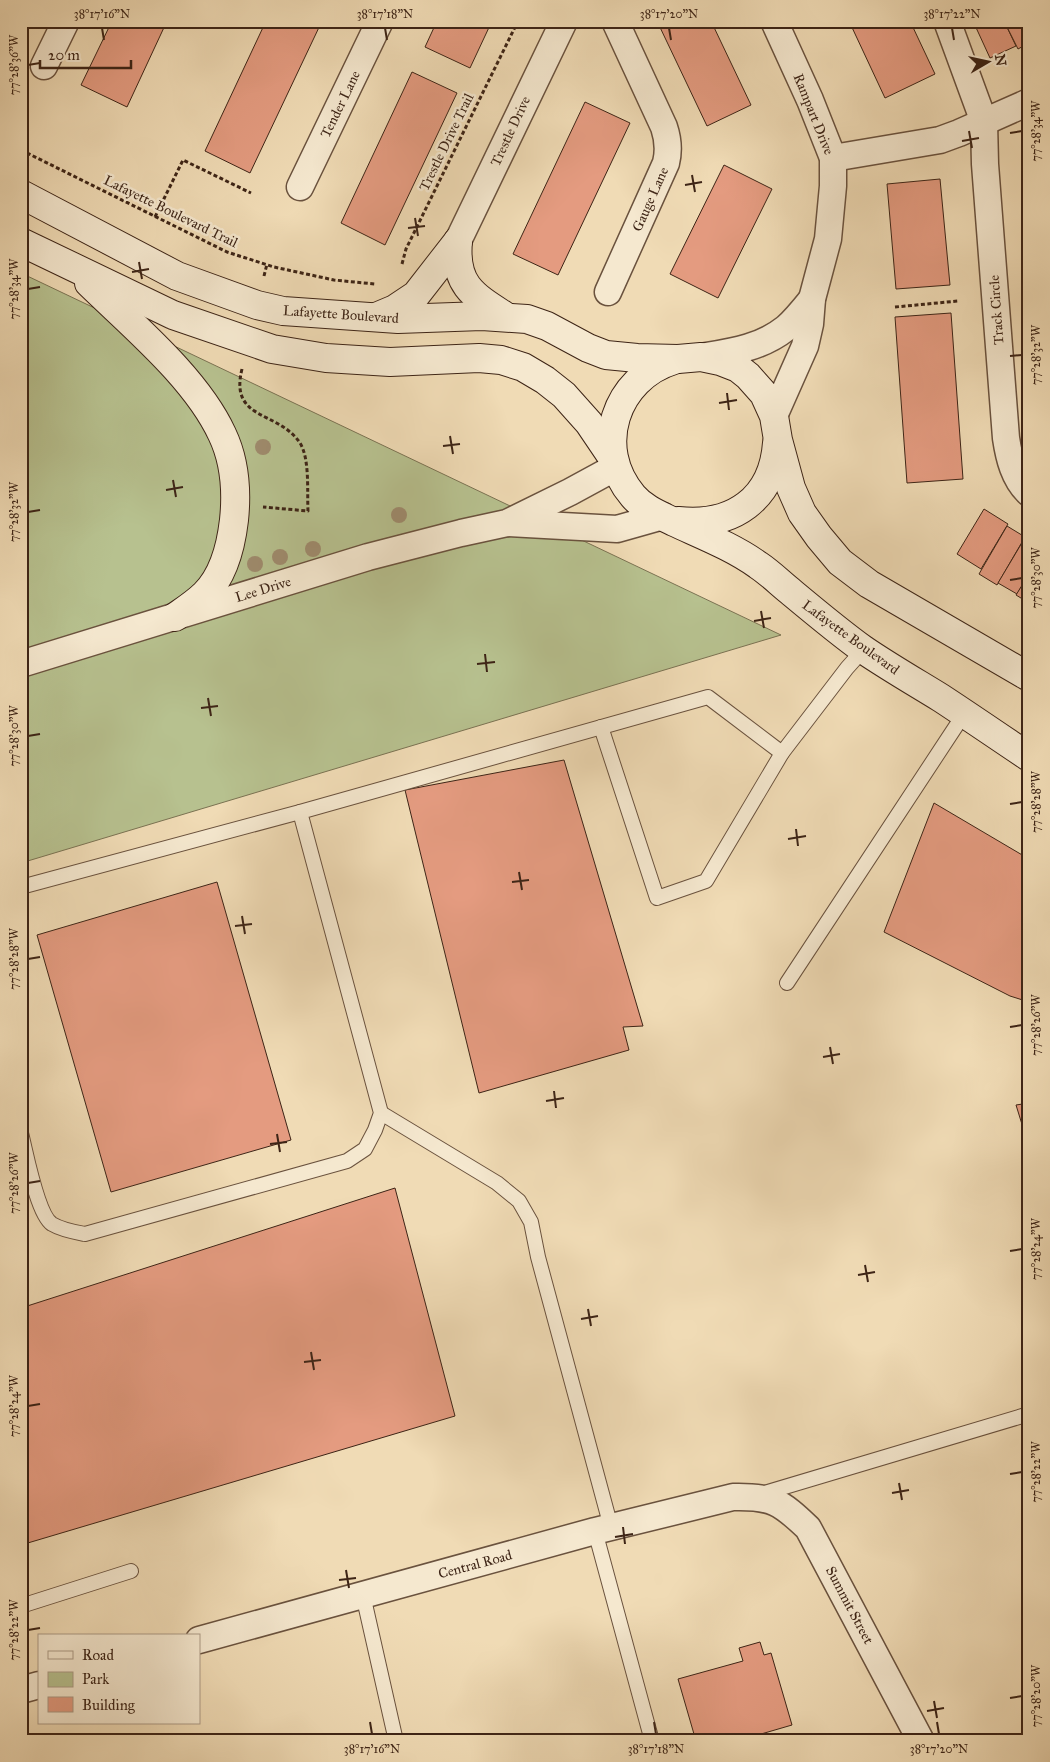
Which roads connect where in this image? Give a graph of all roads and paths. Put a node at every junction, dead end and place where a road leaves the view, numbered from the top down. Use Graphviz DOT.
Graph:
graph roads {
  1 [pos="66,21"];
  2 [pos="518,21"];
  3 [pos="564,21"];
  4 [pos="615,21"];
  5 [pos="774,21"];
  6 [pos="947,21"];
  7 [pos="376,23"];
  8 [pos="44,66"];
  9 [pos="1029,102"];
  10 [pos="984,122"];
  11 [pos="21,150"];
  12 [pos="833,158"];
  13 [pos="300,187"];
  14 [pos="251,193"];
  15 [pos="21,194"];
  16 [pos="155,217"];
  17 [pos="458,241"];
  18 [pos="21,242"];
  19 [pos="267,264"];
  20 [pos="72,267"];
  21 [pos="402,268"];
  22 [pos="263,280"];
  23 [pos="376,284"];
  24 [pos="608,292"];
  25 [pos="812,299"];
  26 [pos="958,302"];
  27 [pos="896,307"];
  28 [pos="505,316"];
  29 [pos="374,318"];
  30 [pos="689,358"];
  31 [pos="242,365"];
  32 [pos="776,428"];
  33 [pos="615,464"];
  34 [pos="1029,493"];
  35 [pos="236,508"];
  36 [pos="668,518"];
  37 [pos="507,523"];
  38 [pos="175,617"];
  39 [pos="864,650"];
  40 [pos="21,664"];
  41 [pos="1029,677"];
  42 [pos="964,714"];
  43 [pos="601,727"];
  44 [pos="782,753"];
  45 [pos="1029,757"];
  46 [pos="300,812"];
  47 [pos="21,887"];
  48 [pos="786,983"];
  49 [pos="381,1113"];
  50 [pos="21,1133"];
  51 [pos="1029,1414"];
  52 [pos="753,1497"];
  53 [pos="603,1529"];
  54 [pos="131,1571"];
  55 [pos="363,1595"];
  56 [pos="21,1606"];
  57 [pos="200,1640"];
  58 [pos="38,1685"];
  59 [pos="21,1690"];
  60 [pos="396,1741"];
  61 [pos="652,1741"];
  62 [pos="921,1741"];
  1 -- 8 [label="street"];
  2 -- 21 [label="path, Trestle Drive Trail"];
  3 -- 17 [label="street, Trestle Drive"];
  4 -- 24 [label="street, Gauge Lane"];
  5 -- 12 [label="street, Rampart Drive"];
  6 -- 10 [label="street, Track Circle"];
  7 -- 13 [label="street, Tender Lane"];
  9 -- 10 [label="street"];
  10 -- 12 [label="street"];
  10 -- 34 [label="street, Track Circle"];
  11 -- 16 [label="path, Lafayette Boulevard Trail"];
  12 -- 25 [label="street, Rampart Drive"];
  14 -- 16 [label="path"];
  15 -- 29 [label="main road, Lafayette Boulevard"];
  16 -- 19 [label="path, Lafayette Boulevard Trail"];
  17 -- 28 [label="main road"];
  17 -- 29 [label="main road"];
  18 -- 20 [label="main road, Lafayette Boulevard"];
  19 -- 22 [label="path"];
  19 -- 23 [label="path, Lafayette Boulevard Trail"];
  20 -- 33 [label="main road, Lafayette Boulevard"];
  20 -- 35 [label="main road"];
  25 -- 30 [label="street"];
  25 -- 32 [label="street, Rampart Drive"];
  26 -- 27 [label="path"];
  28 -- 29 [label="main road, Lafayette Boulevard"];
  28 -- 30 [label="main road, Lafayette Boulevard"];
  30 -- 32 [label="main road, Lafayette Boulevard"];
  30 -- 33 [label="main road, Lafayette Boulevard"];
  31 -- 35 [label="path"];
  32 -- 36 [label="main road, Lafayette Boulevard"];
  32 -- 41 [label="main road, Lafayette Boulevard"];
  33 -- 36 [label="main road, Lafayette Boulevard"];
  33 -- 37 [label="street"];
  35 -- 38 [label="main road"];
  36 -- 37 [label="street"];
  36 -- 39 [label="main road, Lafayette Boulevard"];
  37 -- 38 [label="street, Lee Drive"];
  38 -- 40 [label="street, Lee Drive"];
  39 -- 42 [label="main road, Lafayette Boulevard"];
  39 -- 44 [label="lane"];
  42 -- 45 [label="main road, Lafayette Boulevard"];
  42 -- 48 [label="lane"];
  43 -- 44 [label="lane"];
  43 -- 44 [label="lane"];
  43 -- 46 [label="lane"];
  46 -- 47 [label="lane"];
  46 -- 49 [label="lane"];
  49 -- 50 [label="lane"];
  49 -- 53 [label="lane"];
  51 -- 52 [label="lane"];
  52 -- 53 [label="street, Central Road"];
  52 -- 62 [label="street, Summit Street"];
  53 -- 55 [label="street, Central Road"];
  53 -- 61 [label="lane"];
  54 -- 56 [label="lane"];
  55 -- 57 [label="street, Central Road"];
  55 -- 60 [label="lane"];
  58 -- 59 [label="street"];
}
